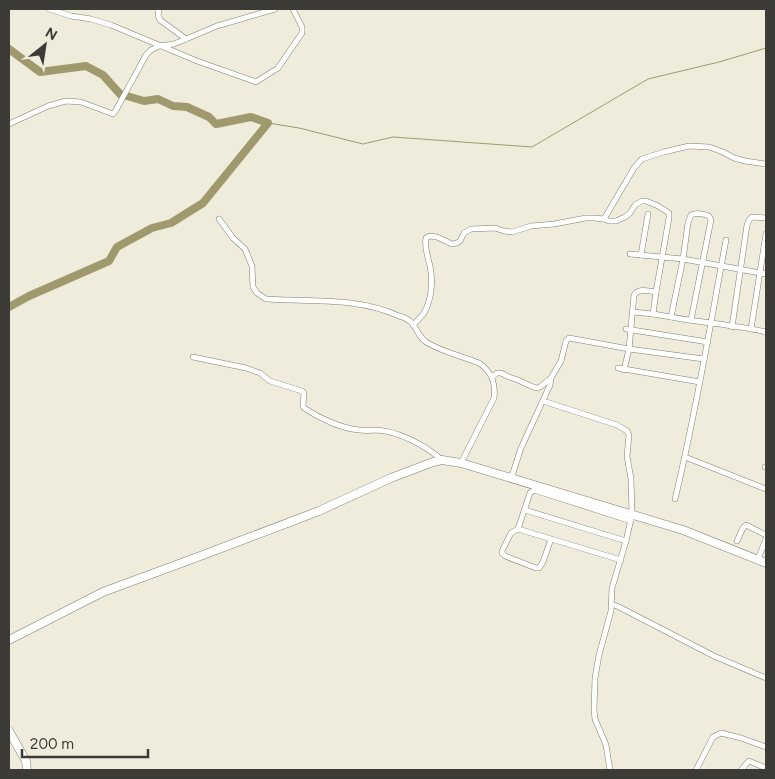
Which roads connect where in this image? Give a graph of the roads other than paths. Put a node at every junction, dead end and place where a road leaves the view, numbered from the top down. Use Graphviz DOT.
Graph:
graph roads {
  1 [pos="49,9"];
  2 [pos="159,9"];
  3 [pos="273,9"];
  4 [pos="293,9"];
  5 [pos="186,39"];
  6 [pos="159,46"];
  7 [pos="9,124"];
  8 [pos="766,164"];
  9 [pos="648,214"];
  10 [pos="604,218"];
  11 [pos="766,218"];
  12 [pos="219,219"];
  13 [pos="766,234"];
  14 [pos="726,240"];
  15 [pos="630,254"];
  16 [pos="641,255"];
  17 [pos="662,257"];
  18 [pos="682,259"];
  19 [pos="702,262"];
  20 [pos="721,266"];
  21 [pos="740,269"];
  22 [pos="763,273"];
  23 [pos="656,292"];
  24 [pos="632,312"];
  25 [pos="653,314"];
  26 [pos="671,317"];
  27 [pos="691,320"];
  28 [pos="710,324"];
  29 [pos="413,325"];
  30 [pos="732,326"];
  31 [pos="752,328"];
  32 [pos="628,329"];
  33 [pos="766,332"];
  34 [pos="708,342"];
  35 [pos="629,349"];
  36 [pos="194,356"];
  37 [pos="704,360"];
  38 [pos="618,368"];
  39 [pos="624,370"];
  40 [pos="492,377"];
  41 [pos="551,378"];
  42 [pos="700,382"];
  43 [pos="543,401"];
  44 [pos="685,457"];
  45 [pos="442,460"];
  46 [pos="460,463"];
  47 [pos="511,479"];
  48 [pos="766,489"];
  49 [pos="675,499"];
  50 [pos="525,510"];
  51 [pos="631,518"];
  52 [pos="518,530"];
  53 [pos="766,535"];
  54 [pos="551,539"];
  55 [pos="766,539"];
  56 [pos="626,540"];
  57 [pos="737,540"];
  58 [pos="758,559"];
  59 [pos="620,560"];
  60 [pos="766,563"];
  61 [pos="612,604"];
  62 [pos="9,640"];
  63 [pos="766,678"];
  64 [pos="9,731"];
  65 [pos="766,747"];
  66 [pos="766,768"];
  67 [pos="27,770"];
  68 [pos="610,770"];
  69 [pos="696,770"];
  70 [pos="741,770"];
  1 -- 6 [label="street"];
  2 -- 5 [label="street"];
  3 -- 5 [label="street"];
  4 -- 6 [label="street"];
  5 -- 6 [label="street"];
  6 -- 7 [label="street"];
  8 -- 10 [label="street"];
  9 -- 16 [label="street"];
  10 -- 17 [label="street"];
  10 -- 29 [label="street"];
  11 -- 21 [label="street"];
  12 -- 29 [label="street"];
  13 -- 22 [label="street"];
  14 -- 20 [label="street"];
  15 -- 16 [label="street"];
  16 -- 17 [label="street"];
  17 -- 18 [label="street"];
  17 -- 23 [label="street"];
  18 -- 19 [label="street"];
  18 -- 19 [label="street"];
  18 -- 26 [label="street"];
  19 -- 20 [label="street"];
  19 -- 27 [label="street"];
  20 -- 21 [label="street"];
  20 -- 28 [label="street"];
  21 -- 22 [label="street"];
  21 -- 30 [label="street"];
  22 -- 31 [label="street"];
  23 -- 24 [label="street"];
  23 -- 25 [label="street"];
  24 -- 25 [label="street"];
  24 -- 32 [label="street"];
  25 -- 26 [label="street"];
  26 -- 27 [label="street"];
  27 -- 28 [label="street"];
  28 -- 30 [label="street"];
  28 -- 34 [label="street"];
  29 -- 40 [label="street"];
  30 -- 31 [label="street"];
  31 -- 33 [label="street"];
  32 -- 34 [label="street"];
  32 -- 35 [label="street"];
  34 -- 37 [label="street"];
  35 -- 37 [label="street"];
  35 -- 39 [label="street"];
  35 -- 41 [label="street"];
  36 -- 45 [label="street"];
  37 -- 42 [label="street"];
  38 -- 39 [label="street"];
  39 -- 42 [label="street"];
  40 -- 41 [label="street"];
  40 -- 46 [label="street"];
  41 -- 43 [label="street"];
  42 -- 44 [label="street"];
  43 -- 47 [label="street"];
  43 -- 51 [label="street"];
  44 -- 48 [label="street"];
  44 -- 49 [label="street"];
  45 -- 46 [label="street"];
  45 -- 62 [label="street"];
  46 -- 47 [label="street"];
  47 -- 51 [label="street"];
  50 -- 51 [label="street"];
  50 -- 52 [label="street"];
  50 -- 56 [label="street"];
  51 -- 56 [label="street"];
  51 -- 58 [label="street"];
  52 -- 54 [label="street"];
  52 -- 54 [label="street"];
  53 -- 57 [label="street"];
  54 -- 59 [label="street"];
  55 -- 58 [label="street"];
  56 -- 59 [label="street"];
  58 -- 60 [label="street"];
  59 -- 61 [label="street"];
  61 -- 63 [label="street"];
  61 -- 68 [label="street"];
  64 -- 67 [label="street"];
  65 -- 69 [label="street"];
  66 -- 70 [label="street"];
}
